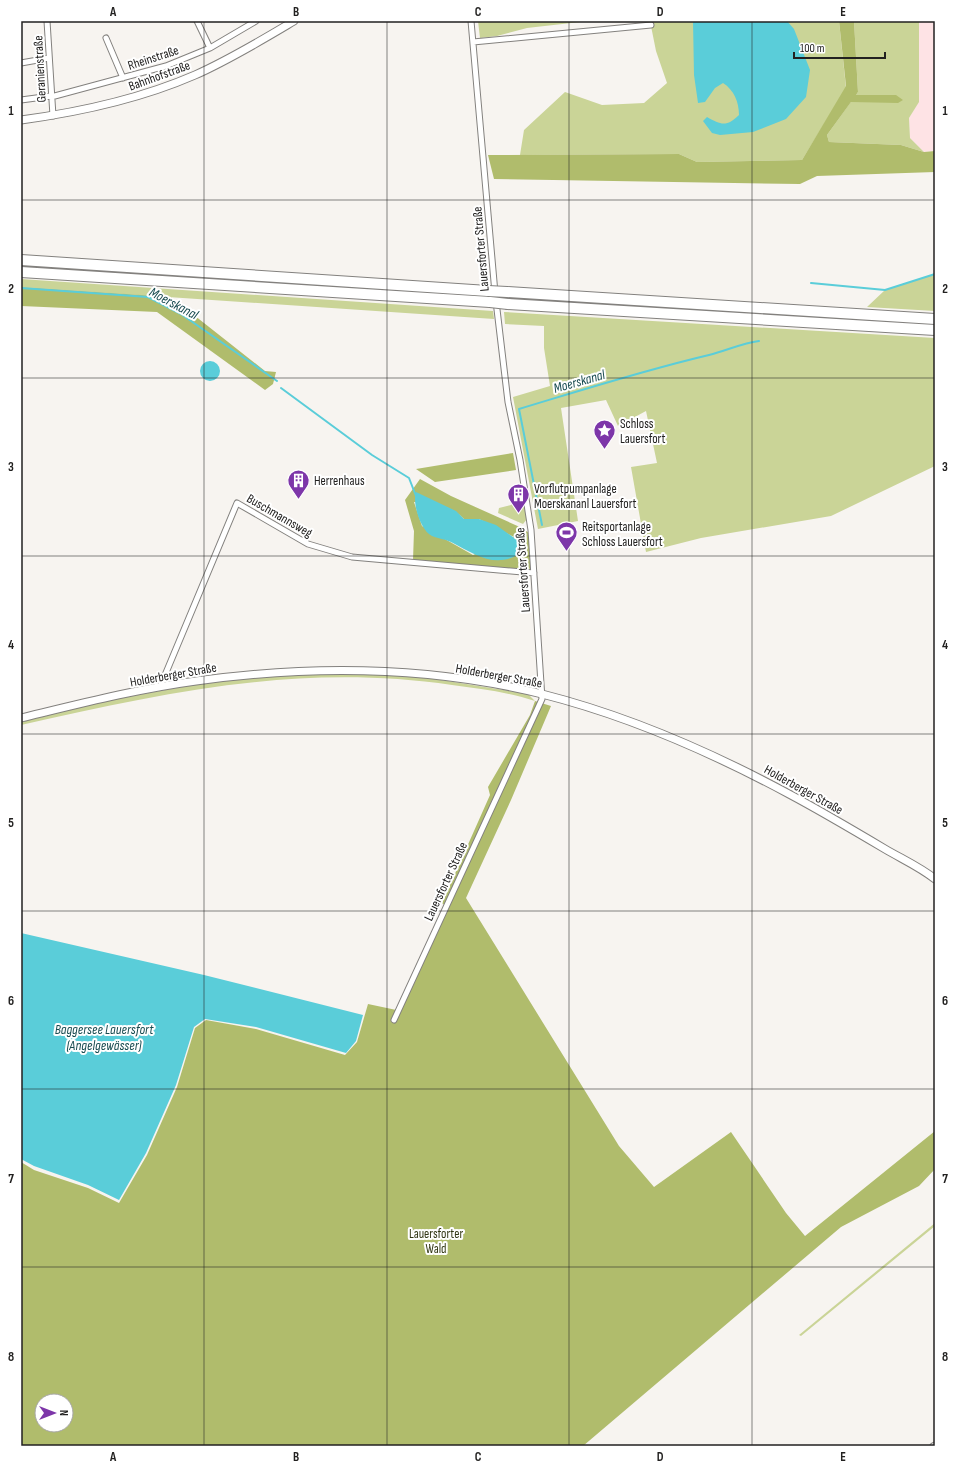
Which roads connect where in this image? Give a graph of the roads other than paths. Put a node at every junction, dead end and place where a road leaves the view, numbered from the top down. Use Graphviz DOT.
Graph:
graph roads {
  1 [pos="47,21"];
  2 [pos="197,21"];
  3 [pos="256,21"];
  4 [pos="294,21"];
  5 [pos="471,21"];
  6 [pos="651,25"];
  7 [pos="106,38"];
  8 [pos="473,42"];
  9 [pos="210,48"];
  10 [pos="49,58"];
  11 [pos="21,63"];
  12 [pos="123,78"];
  13 [pos="51,96"];
  14 [pos="21,100"];
  15 [pos="53,116"];
  16 [pos="21,120"];
  17 [pos="21,260"];
  18 [pos="21,272"];
  19 [pos="935,319"];
  20 [pos="935,330"];
  21 [pos="534,573"];
  22 [pos="160,687"];
  23 [pos="542,694"];
  24 [pos="21,718"];
  25 [pos="935,879"];
  26 [pos="394,1020"];
  1 -- 10 [label="street, Geranienstraße"];
  2 -- 9 [label="street"];
  3 -- 9 [label="street, Rheinstraße"];
  4 -- 15 [label="main road, Bahnhofstraße"];
  5 -- 8 [label="street, Lauersforter Straße"];
  6 -- 8 [label="street"];
  7 -- 12 [label="street"];
  8 -- 21 [label="street, Lauersforter Straße"];
  9 -- 12 [label="street, Rheinstraße"];
  10 -- 11 [label="street"];
  10 -- 13 [label="street, Geranienstraße"];
  12 -- 13 [label="street, Rheinstraße"];
  13 -- 14 [label="street, Rheinstraße"];
  13 -- 15 [label="street, Geranienstraße"];
  15 -- 16 [label="main road, Bahnhofstraße"];
  17 -- 19 [label="highway, bridge"];
  18 -- 20 [label="highway, bridge"];
  21 -- 22 [label="street, Buschmannsweg"];
  21 -- 23 [label="street, Lauersforter Straße"];
  22 -- 23 [label="main road, Holderberger Straße"];
  22 -- 24 [label="main road, Holderberger Straße"];
  23 -- 25 [label="main road, Holderberger Straße"];
  23 -- 26 [label="street, Lauersforter Straße"];
}
